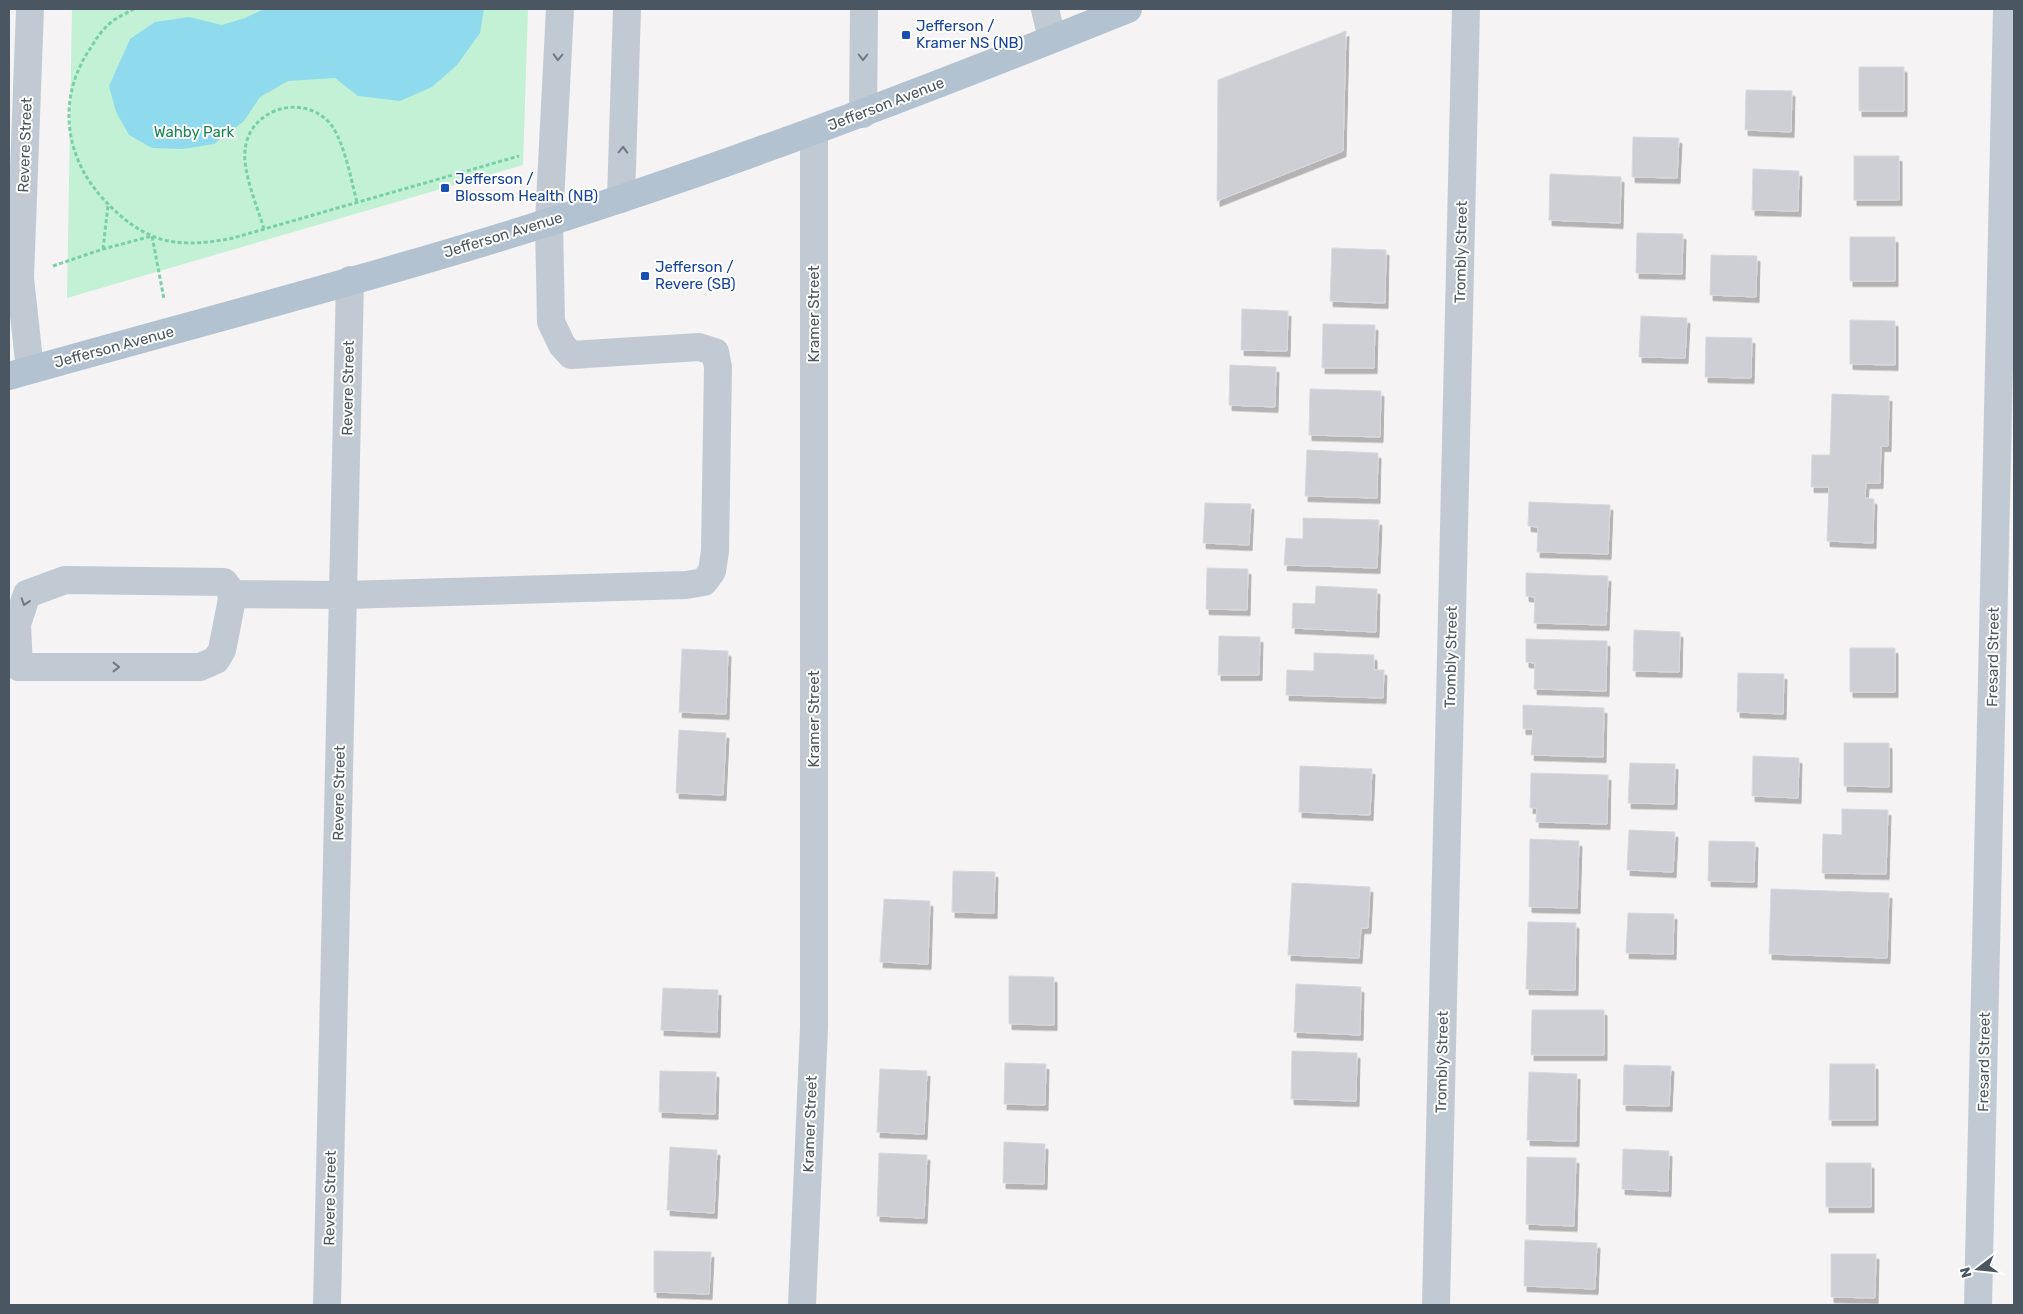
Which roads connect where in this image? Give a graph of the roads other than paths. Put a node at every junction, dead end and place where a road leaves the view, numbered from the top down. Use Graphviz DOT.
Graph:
graph roads {
  1 [pos="30,9"];
  2 [pos="560,9"];
  3 [pos="627,9"];
  4 [pos="864,9"];
  5 [pos="1045,9"];
  6 [pos="1128,9"];
  7 [pos="1466,9"];
  8 [pos="2007,9"];
  9 [pos="1052,39"];
  10 [pos="863,114"];
  11 [pos="814,132"];
  12 [pos="622,199"];
  13 [pos="549,222"];
  14 [pos="350,280"];
  15 [pos="19,373"];
  16 [pos="233,594"];
  17 [pos="344,595"];
  18 [pos="327,1305"];
  19 [pos="802,1305"];
  20 [pos="1436,1305"];
  21 [pos="1978,1305"];
  1 -- 15 [label="street, Revere Street"];
  2 -- 13 [label="street, one-way"];
  12 -- 3 [label="street, one-way"];
  4 -- 10 [label="street, one-way"];
  5 -- 9 [label="street"];
  6 -- 9 [label="main road, Jefferson Avenue"];
  7 -- 20 [label="street, Trombly Street"];
  8 -- 21 [label="street, Fresard Street"];
  9 -- 10 [label="main road, Jefferson Avenue"];
  10 -- 11 [label="main road, Jefferson Avenue"];
  11 -- 12 [label="main road, Jefferson Avenue"];
  11 -- 19 [label="street, Kramer Street"];
  12 -- 13 [label="main road, Jefferson Avenue"];
  13 -- 14 [label="main road, Jefferson Avenue"];
  13 -- 17 [label="street"];
  14 -- 15 [label="main road, Jefferson Avenue"];
  14 -- 17 [label="street, Revere Street"];
  16 -- 16 [label="street, one-way"];
  16 -- 17 [label="street"];
  17 -- 18 [label="street, Revere Street"];
}
